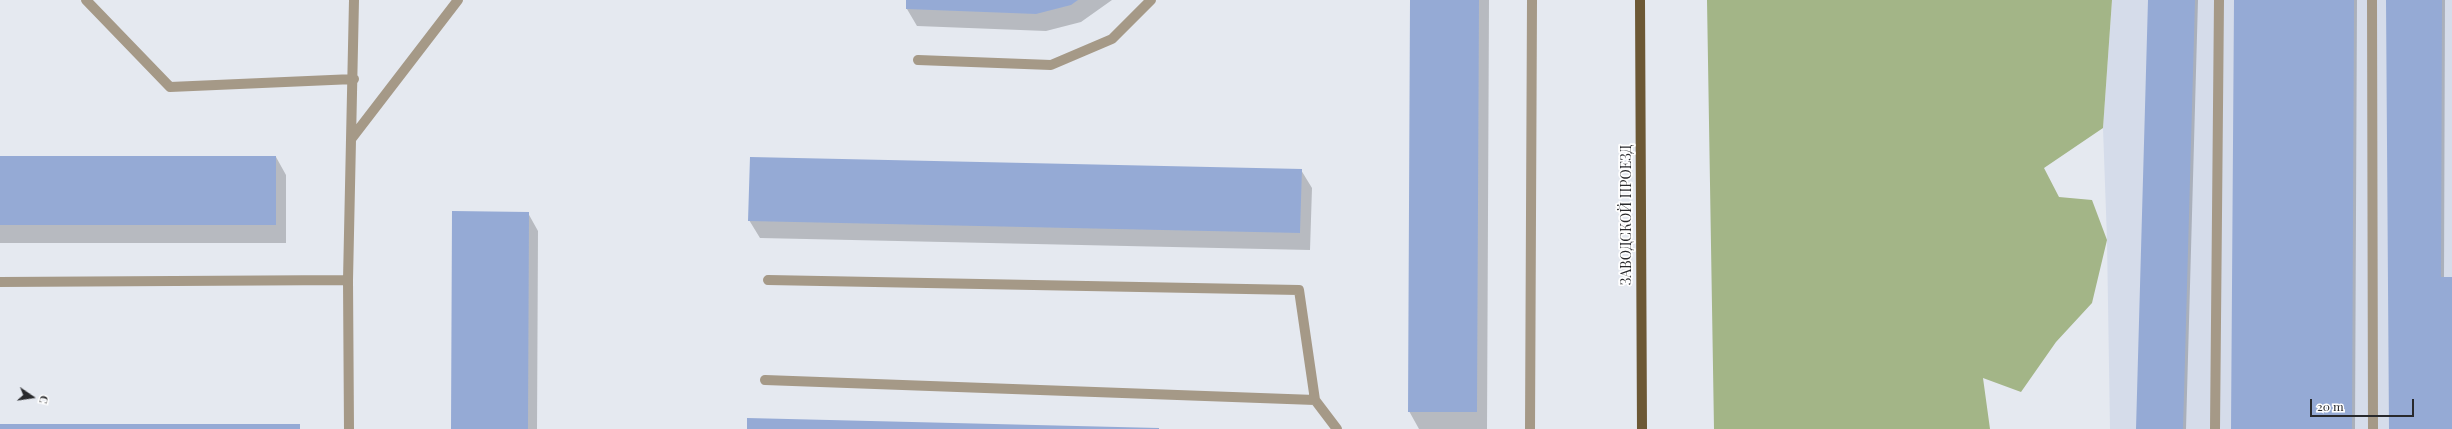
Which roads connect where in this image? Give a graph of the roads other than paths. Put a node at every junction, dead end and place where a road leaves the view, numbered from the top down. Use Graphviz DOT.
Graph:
graph roads {
  1 [pos="86,0"];
  2 [pos="354,0"];
  3 [pos="458,0"];
  4 [pos="1150,0"];
  5 [pos="1532,0"];
  6 [pos="1640,0"];
  7 [pos="2219,0"];
  8 [pos="2372,0"];
  9 [pos="918,60"];
  10 [pos="354,79"];
  11 [pos="352,138"];
  12 [pos="348,280"];
  13 [pos="768,280"];
  14 [pos="0,282"];
  15 [pos="765,380"];
  16 [pos="1315,400"];
  17 [pos="349,429"];
  18 [pos="1337,429"];
  19 [pos="1530,429"];
  20 [pos="1642,429"];
  21 [pos="2215,429"];
  22 [pos="2373,429"];
  1 -- 10 [label="lane"];
  2 -- 10 [label="lane"];
  3 -- 11 [label="lane"];
  4 -- 9 [label="lane"];
  5 -- 19 [label="lane"];
  6 -- 20 [label="main road, ЗАВОДСКОЙ ПРОЕЗД"];
  7 -- 21 [label="lane"];
  8 -- 22 [label="lane"];
  10 -- 11 [label="lane"];
  11 -- 12 [label="lane"];
  12 -- 14 [label="lane"];
  12 -- 17 [label="lane"];
  13 -- 16 [label="lane"];
  15 -- 16 [label="lane"];
  16 -- 18 [label="lane"];
}
